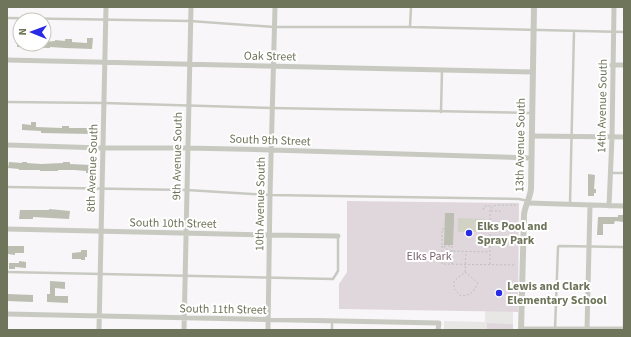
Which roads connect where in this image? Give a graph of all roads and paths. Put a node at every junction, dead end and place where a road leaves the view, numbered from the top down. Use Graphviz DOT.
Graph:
graph roads {
  1 [pos="106,7"];
  2 [pos="191,7"];
  3 [pos="275,7"];
  4 [pos="410,7"];
  5 [pos="534,7"];
  6 [pos="614,7"];
  7 [pos="7,18"];
  8 [pos="106,20"];
  9 [pos="190,21"];
  10 [pos="274,27"];
  11 [pos="410,27"];
  12 [pos="534,30"];
  13 [pos="574,31"];
  14 [pos="613,32"];
  15 [pos="624,32"];
  16 [pos="7,60"];
  17 [pos="105,62"];
  18 [pos="189,64"];
  19 [pos="612,65"];
  20 [pos="624,65"];
  21 [pos="273,66"];
  22 [pos="442,70"];
  23 [pos="533,72"];
  24 [pos="7,102"];
  25 [pos="104,103"];
  26 [pos="188,106"];
  27 [pos="272,108"];
  28 [pos="441,112"];
  29 [pos="532,114"];
  30 [pos="532,136"];
  31 [pos="572,136"];
  32 [pos="612,137"];
  33 [pos="624,137"];
  34 [pos="7,145"];
  35 [pos="103,148"];
  36 [pos="188,148"];
  37 [pos="272,150"];
  38 [pos="532,158"];
  39 [pos="610,173"];
  40 [pos="624,173"];
  41 [pos="7,187"];
  42 [pos="102,189"];
  43 [pos="187,190"];
  44 [pos="270,195"];
  45 [pos="528,202"];
  46 [pos="516,205"];
  47 [pos="570,205"];
  48 [pos="590,205"];
  49 [pos="494,206"];
  50 [pos="609,206"];
  51 [pos="624,206"];
  52 [pos="483,210"];
  53 [pos="490,211"];
  54 [pos="500,214"];
  55 [pos="7,229"];
  56 [pos="444,229"];
  57 [pos="101,231"];
  58 [pos="186,233"];
  59 [pos="270,235"];
  60 [pos="338,236"];
  61 [pos="442,246"];
  62 [pos="589,247"];
  63 [pos="452,251"];
  64 [pos="466,251"];
  65 [pos="490,252"];
  66 [pos="452,264"];
  67 [pos="466,264"];
  68 [pos="490,264"];
  69 [pos="515,265"];
  70 [pos="7,272"];
  71 [pos="465,272"];
  72 [pos="100,274"];
  73 [pos="185,275"];
  74 [pos="269,277"];
  75 [pos="7,314"];
  76 [pos="100,316"];
  77 [pos="184,318"];
  78 [pos="268,320"];
  79 [pos="332,321"];
  80 [pos="555,329"];
  81 [pos="99,330"];
  82 [pos="184,330"];
  83 [pos="268,330"];
  84 [pos="332,330"];
  85 [pos="438,330"];
  86 [pos="520,330"];
  87 [pos="587,330"];
  88 [pos="624,330"];
  1 -- 8 [label="street, 8th Avenue South"];
  2 -- 9 [label="street, 9th Avenue South"];
  3 -- 10 [label="street, 10th Avenue South"];
  4 -- 11 [label="lane"];
  5 -- 12 [label="street, 13th Avenue South"];
  6 -- 14 [label="street, 14th Avenue South"];
  7 -- 8 [label="lane"];
  8 -- 9 [label="lane"];
  8 -- 17 [label="street, 8th Avenue South"];
  9 -- 10 [label="lane"];
  9 -- 18 [label="street, 9th Avenue South"];
  10 -- 11 [label="lane"];
  10 -- 21 [label="street, 10th Avenue South"];
  11 -- 12 [label="lane"];
  12 -- 13 [label="lane"];
  12 -- 23 [label="street, 13th Avenue South"];
  13 -- 14 [label="lane"];
  13 -- 31 [label="lane"];
  14 -- 15 [label="lane"];
  14 -- 19 [label="street, 14th Avenue South"];
  16 -- 17 [label="street, Oak Street"];
  17 -- 18 [label="street, Oak Street"];
  17 -- 25 [label="street, 8th Avenue South"];
  18 -- 21 [label="street, Oak Street"];
  18 -- 26 [label="street, 9th Avenue South"];
  19 -- 20 [label="street"];
  19 -- 32 [label="street, 14th Avenue South"];
  21 -- 22 [label="street, Oak Street"];
  21 -- 27 [label="street, 10th Avenue South"];
  22 -- 23 [label="street, Oak Street"];
  22 -- 28 [label="lane"];
  23 -- 29 [label="street, 13th Avenue South"];
  24 -- 25 [label="lane"];
  25 -- 26 [label="lane"];
  25 -- 35 [label="street, 8th Avenue South"];
  26 -- 27 [label="lane"];
  26 -- 36 [label="street, 9th Avenue South"];
  27 -- 28 [label="lane"];
  27 -- 37 [label="street, 10th Avenue South"];
  28 -- 29 [label="lane"];
  29 -- 30 [label="street, 13th Avenue South"];
  30 -- 31 [label="street"];
  30 -- 38 [label="street, 13th Avenue South"];
  31 -- 32 [label="street"];
  31 -- 47 [label="lane"];
  32 -- 33 [label="street"];
  32 -- 39 [label="street, 14th Avenue South"];
  34 -- 35 [label="street, South 9th Street"];
  35 -- 36 [label="street, South 9th Street"];
  35 -- 42 [label="street, 8th Avenue South"];
  36 -- 37 [label="street, South 9th Street"];
  36 -- 43 [label="street, 9th Avenue South"];
  37 -- 38 [label="street, South 9th Street"];
  37 -- 44 [label="street, 10th Avenue South"];
  38 -- 45 [label="street, 13th Avenue South"];
  39 -- 40 [label="lane"];
  39 -- 50 [label="street, 14th Avenue South"];
  41 -- 42 [label="lane"];
  42 -- 43 [label="lane"];
  42 -- 57 [label="street, 8th Avenue South"];
  43 -- 44 [label="lane"];
  43 -- 58 [label="street, 9th Avenue South"];
  44 -- 45 [label="lane"];
  44 -- 59 [label="street, 10th Avenue South"];
  45 -- 47 [label="street"];
  45 -- 86 [label="street, 13th Avenue South"];
  46 -- 49 [label="path"];
  47 -- 48 [label="street"];
  48 -- 50 [label="street"];
  48 -- 62 [label="street"];
  49 -- 52 [label="path"];
  49 -- 53 [label="path"];
  50 -- 51 [label="street"];
  53 -- 54 [label="path"];
  53 -- 65 [label="path"];
  55 -- 57 [label="street, South 10th Street"];
  56 -- 61 [label="path"];
  57 -- 58 [label="street, South 10th Street"];
  57 -- 72 [label="street, 8th Avenue South"];
  58 -- 59 [label="street, South 10th Street"];
  58 -- 73 [label="street, 9th Avenue South"];
  59 -- 60 [label="street, South 10th Street"];
  59 -- 74 [label="street, 10th Avenue South"];
  60 -- 74 [label="lane"];
  61 -- 63 [label="path"];
  61 -- 63 [label="path"];
  61 -- 66 [label="path"];
  62 -- 80 [label="lane"];
  62 -- 87 [label="street"];
  62 -- 88 [label="lane"];
  63 -- 64 [label="path"];
  63 -- 66 [label="path"];
  64 -- 65 [label="path"];
  64 -- 67 [label="path"];
  65 -- 68 [label="path"];
  66 -- 67 [label="path"];
  67 -- 68 [label="path"];
  67 -- 71 [label="path"];
  68 -- 69 [label="path"];
  70 -- 72 [label="lane"];
  71 -- 71 [label="path"];
  72 -- 73 [label="lane"];
  72 -- 76 [label="street, 8th Avenue South"];
  73 -- 74 [label="lane"];
  73 -- 77 [label="street, 9th Avenue South"];
  74 -- 78 [label="street, 10th Avenue South"];
  75 -- 76 [label="street, South 11th Street"];
  76 -- 77 [label="street, South 11th Street"];
  76 -- 81 [label="street, 8th Avenue South"];
  77 -- 78 [label="street, South 11th Street"];
  77 -- 82 [label="street, 9th Avenue South"];
  78 -- 79 [label="street, South 11th Street"];
  78 -- 83 [label="street, 10th Avenue South"];
  79 -- 84 [label="lane"];
  79 -- 85 [label="street, South 11th Street"];
  80 -- 86 [label="street"];
  80 -- 87 [label="street"];
  87 -- 88 [label="street"];
}
